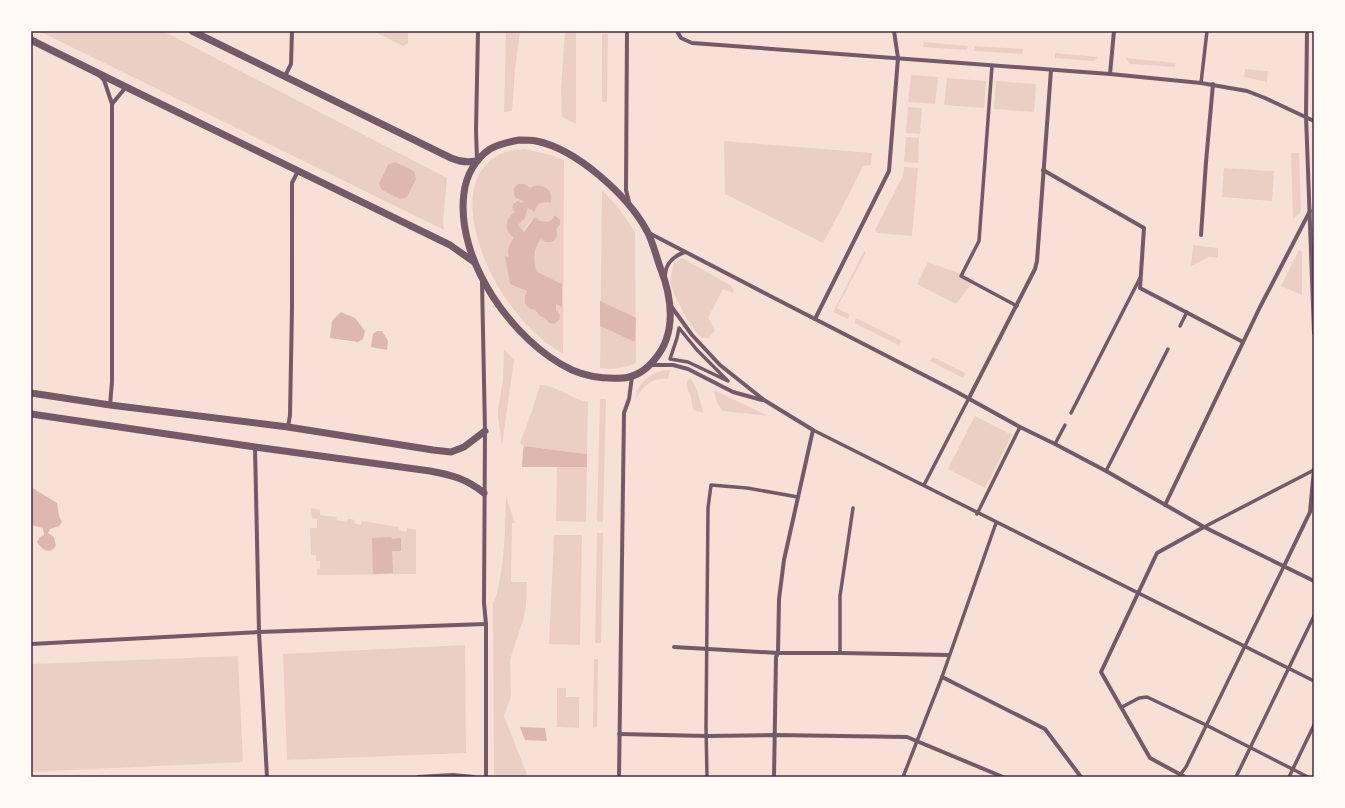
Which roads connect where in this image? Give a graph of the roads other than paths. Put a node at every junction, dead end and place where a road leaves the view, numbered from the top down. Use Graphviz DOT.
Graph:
graph roads {
  1 [pos="192,31"];
  2 [pos="292,31"];
  3 [pos="478,31"];
  4 [pos="627,31"];
  5 [pos="677,31"];
  6 [pos="894,31"];
  7 [pos="1114,31"];
  8 [pos="1206,31"];
  9 [pos="1308,31"];
  10 [pos="1308,39"];
  11 [pos="31,40"];
  12 [pos="1314,41"];
  13 [pos="898,58"];
  14 [pos="992,66"];
  15 [pos="1051,70"];
  16 [pos="98,73"];
  17 [pos="1110,74"];
  18 [pos="285,76"];
  19 [pos="1201,83"];
  20 [pos="1213,84"];
  21 [pos="126,87"];
  22 [pos="112,104"];
  23 [pos="1306,116"];
  24 [pos="1314,121"];
  25 [pos="476,161"];
  26 [pos="1043,170"];
  27 [pos="298,171"];
  28 [pos="630,206"];
  29 [pos="1310,211"];
  30 [pos="647,232"];
  31 [pos="1201,236"];
  32 [pos="685,252"];
  33 [pos="474,262"];
  34 [pos="1141,277"];
  35 [pos="482,278"];
  36 [pos="665,279"];
  37 [pos="671,305"];
  38 [pos="1017,306"];
  39 [pos="1187,312"];
  40 [pos="815,319"];
  41 [pos="1180,326"];
  42 [pos="679,329"];
  43 [pos="1314,333"];
  44 [pos="1243,342"];
  45 [pos="1168,349"];
  46 [pos="650,365"];
  47 [pos="632,377"];
  48 [pos="31,393"];
  49 [pos="969,398"];
  50 [pos="764,400"];
  51 [pos="110,405"];
  52 [pos="1071,413"];
  53 [pos="31,414"];
  54 [pos="1065,425"];
  55 [pos="288,427"];
  56 [pos="1020,427"];
  57 [pos="485,430"];
  58 [pos="813,430"];
  59 [pos="1055,444"];
  60 [pos="255,448"];
  61 [pos="1314,469"];
  62 [pos="1106,471"];
  63 [pos="924,485"];
  64 [pos="484,494"];
  65 [pos="798,497"];
  66 [pos="1165,505"];
  67 [pos="853,508"];
  68 [pos="977,514"];
  69 [pos="1312,514"];
  70 [pos="996,523"];
  71 [pos="1204,527"];
  72 [pos="1284,566"];
  73 [pos="1314,581"];
  74 [pos="1138,593"];
  75 [pos="1314,616"];
  76 [pos="486,624"];
  77 [pos="259,632"];
  78 [pos="31,644"];
  79 [pos="1245,646"];
  80 [pos="674,647"];
  81 [pos="707,648"];
  82 [pos="840,652"];
  83 [pos="778,653"];
  84 [pos="949,655"];
  85 [pos="1289,668"];
  86 [pos="942,677"];
  87 [pos="1314,681"];
  88 [pos="1122,707"];
  89 [pos="1206,725"];
  90 [pos="1314,725"];
  91 [pos="619,734"];
  92 [pos="775,735"];
  93 [pos="707,736"];
  94 [pos="916,741"];
  95 [pos="1250,748"];
  96 [pos="1293,769"];
  97 [pos="1179,776"];
  98 [pos="267,777"];
  99 [pos="418,777"];
  100 [pos="474,777"];
  101 [pos="486,777"];
  102 [pos="619,777"];
  103 [pos="707,777"];
  104 [pos="774,777"];
  105 [pos="903,777"];
  106 [pos="1002,777"];
  107 [pos="1081,777"];
  108 [pos="1185,777"];
  109 [pos="1236,777"];
  110 [pos="1289,777"];
  111 [pos="1308,777"];
  1 -- 18 [label="street"];
  2 -- 18 [label="street"];
  3 -- 25 [label="street"];
  4 -- 28 [label="street"];
  5 -- 13 [label="street"];
  6 -- 13 [label="street"];
  7 -- 17 [label="street"];
  8 -- 19 [label="street"];
  9 -- 10 [label="street"];
  10 -- 12 [label="street"];
  10 -- 23 [label="street"];
  11 -- 16 [label="street"];
  13 -- 14 [label="street"];
  13 -- 40 [label="street"];
  14 -- 15 [label="street"];
  14 -- 38 [label="street"];
  15 -- 17 [label="street"];
  15 -- 26 [label="street"];
  16 -- 21 [label="street"];
  16 -- 22 [label="street"];
  17 -- 19 [label="street"];
  18 -- 25 [label="street"];
  19 -- 20 [label="street"];
  20 -- 23 [label="street"];
  20 -- 31 [label="street"];
  21 -- 22 [label="street"];
  21 -- 27 [label="street"];
  22 -- 51 [label="street"];
  23 -- 24 [label="street"];
  23 -- 29 [label="street"];
  25 -- 28 [label="street"];
  25 -- 33 [label="street"];
  26 -- 34 [label="street"];
  26 -- 38 [label="street"];
  27 -- 33 [label="street"];
  27 -- 55 [label="street"];
  28 -- 30 [label="street"];
  29 -- 43 [label="street"];
  29 -- 44 [label="street"];
  30 -- 32 [label="street"];
  30 -- 36 [label="street"];
  32 -- 36 [label="street"];
  32 -- 40 [label="street"];
  33 -- 35 [label="street"];
  34 -- 39 [label="street"];
  34 -- 52 [label="street"];
  35 -- 47 [label="street"];
  35 -- 57 [label="street"];
  36 -- 37 [label="street"];
  37 -- 46 [label="street"];
  37 -- 50 [label="street"];
  38 -- 49 [label="street"];
  39 -- 41 [label="street"];
  39 -- 44 [label="street"];
  40 -- 49 [label="street"];
  42 -- 42 [label="street"];
  44 -- 66 [label="street"];
  45 -- 62 [label="street"];
  46 -- 47 [label="street"];
  46 -- 50 [label="street"];
  47 -- 91 [label="street"];
  48 -- 51 [label="street"];
  49 -- 56 [label="street"];
  49 -- 63 [label="street"];
  50 -- 58 [label="street"];
  51 -- 55 [label="street"];
  53 -- 60 [label="street"];
  54 -- 59 [label="street"];
  55 -- 57 [label="street"];
  56 -- 59 [label="street"];
  56 -- 68 [label="street"];
  57 -- 64 [label="street"];
  58 -- 63 [label="street"];
  58 -- 65 [label="street"];
  59 -- 62 [label="street"];
  60 -- 64 [label="street"];
  60 -- 77 [label="street"];
  61 -- 69 [label="street"];
  61 -- 71 [label="street"];
  62 -- 66 [label="street"];
  63 -- 68 [label="street"];
  64 -- 76 [label="street"];
  65 -- 81 [label="street"];
  65 -- 83 [label="street"];
  66 -- 71 [label="street"];
  67 -- 82 [label="street"];
  68 -- 70 [label="street"];
  69 -- 72 [label="street"];
  70 -- 74 [label="street"];
  70 -- 84 [label="street"];
  71 -- 72 [label="street"];
  71 -- 74 [label="street"];
  72 -- 73 [label="street"];
  72 -- 79 [label="street"];
  74 -- 79 [label="street"];
  74 -- 88 [label="street"];
  75 -- 85 [label="street"];
  76 -- 77 [label="street"];
  76 -- 101 [label="street"];
  77 -- 78 [label="street"];
  77 -- 98 [label="street"];
  79 -- 85 [label="street"];
  79 -- 89 [label="street"];
  80 -- 81 [label="street"];
  81 -- 83 [label="street"];
  81 -- 93 [label="street"];
  82 -- 83 [label="street"];
  82 -- 84 [label="street"];
  83 -- 92 [label="street"];
  84 -- 86 [label="street"];
  85 -- 87 [label="street"];
  85 -- 95 [label="street"];
  86 -- 94 [label="street"];
  86 -- 107 [label="street"];
  88 -- 89 [label="street"];
  88 -- 97 [label="street"];
  89 -- 95 [label="street"];
  89 -- 97 [label="street"];
  90 -- 96 [label="street"];
  91 -- 93 [label="street"];
  91 -- 102 [label="street"];
  92 -- 93 [label="street"];
  92 -- 94 [label="street"];
  92 -- 104 [label="street"];
  93 -- 103 [label="street"];
  94 -- 105 [label="street"];
  94 -- 106 [label="street"];
  95 -- 96 [label="street"];
  95 -- 109 [label="street"];
  96 -- 110 [label="street"];
  96 -- 111 [label="street"];
  97 -- 108 [label="street"];
  99 -- 100 [label="street"];
}
